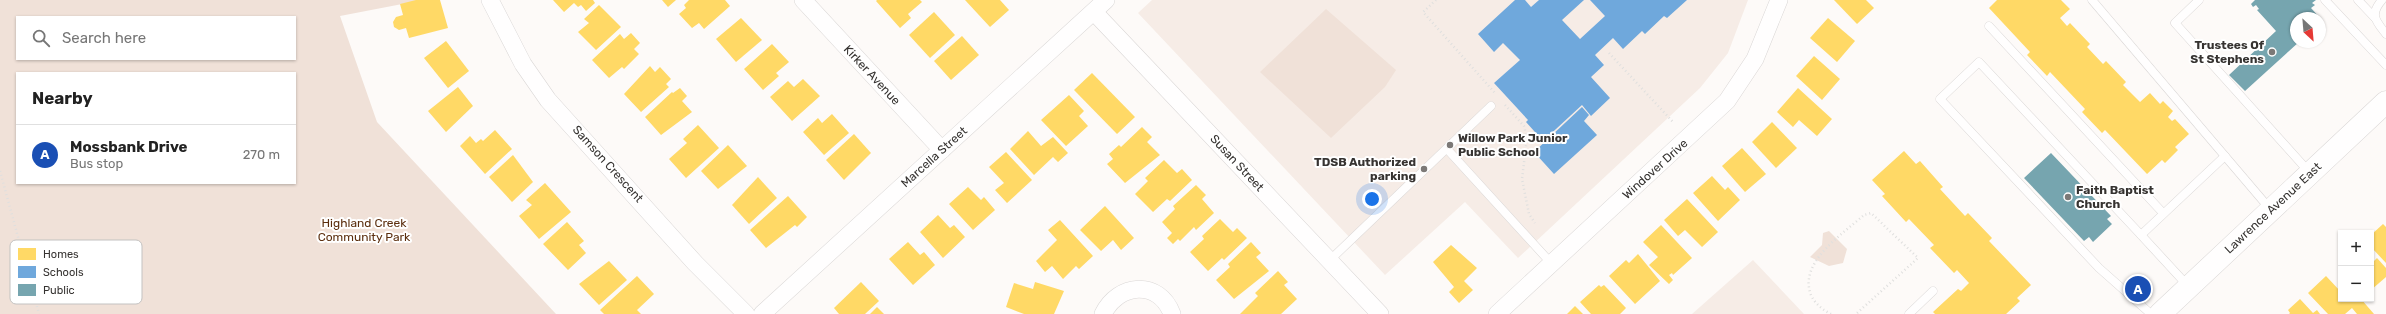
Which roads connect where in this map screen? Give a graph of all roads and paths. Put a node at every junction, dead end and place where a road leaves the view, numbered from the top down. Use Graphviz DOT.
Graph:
graph roads {
  1 [pos="490,0"];
  2 [pos="803,0"];
  3 [pos="1779,0"];
  4 [pos="2092,0"];
  5 [pos="2199,0"];
  6 [pos="2325,0"];
  7 [pos="2358,0"];
  8 [pos="2382,0"];
  9 [pos="1100,6"];
  10 [pos="2375,18"];
  11 [pos="1989,26"];
  12 [pos="2386,34"];
  13 [pos="1609,53"];
  14 [pos="2386,65"];
  15 [pos="2386,102"];
  16 [pos="1491,106"];
  17 [pos="1673,122"];
  18 [pos="1447,149"];
  19 [pos="942,150"];
  20 [pos="2225,156"];
  21 [pos="0,171"];
  22 [pos="2310,173"];
  23 [pos="2271,209"];
  24 [pos="2163,213"];
  25 [pos="2141,235"];
  26 [pos="19,240"];
  27 [pos="1330,260"];
  28 [pos="1552,264"];
  29 [pos="2189,287"];
  30 [pos="1933,291"];
  31 [pos="36,304"];
  32 [pos="39,314"];
  33 [pos="746,314"];
  34 [pos="762,314"];
  35 [pos="1103,314"];
  36 [pos="1172,314"];
  37 [pos="1380,314"];
  38 [pos="1497,314"];
  39 [pos="1831,314"];
  40 [pos="1856,314"];
  41 [pos="1909,314"];
  42 [pos="2151,314"];
  43 [pos="2160,314"];
  1 -- 33 [label="street, Samson Crescent"];
  2 -- 19 [label="street, Kirker Avenue"];
  3 -- 28 [label="street, Windover Drive"];
  4 -- 20 [label="lane"];
  5 -- 22 [label="lane"];
  6 -- 14 [label="lane"];
  7 -- 10 [label="lane"];
  8 -- 10 [label="lane"];
  9 -- 19 [label="street, Marcella Street"];
  9 -- 27 [label="street, Susan Street"];
  10 -- 12 [label="lane"];
  11 -- 24 [label="lane"];
  13 -- 17 [label="path"];
  15 -- 22 [label="main road, Lawrence Avenue East"];
  16 -- 18 [label="lane"];
  18 -- 27 [label="lane"];
  18 -- 28 [label="lane"];
  19 -- 34 [label="street, Marcella Street"];
  20 -- 23 [label="lane"];
  20 -- 24 [label="lane"];
  21 -- 26 [label="path"];
  22 -- 23 [label="main road, Lawrence Avenue East"];
  23 -- 29 [label="main road, Lawrence Avenue East"];
  24 -- 25 [label="lane"];
  25 -- 29 [label="lane"];
  25 -- 42 [label="lane"];
  27 -- 37 [label="street, Susan Street"];
  28 -- 38 [label="street, Windover Drive"];
  29 -- 43 [label="main road, Lawrence Avenue East"];
  30 -- 41 [label="lane"];
  31 -- 32 [label="path"];
  35 -- 36 [label="street"];
  39 -- 40 [label="path"];
}
